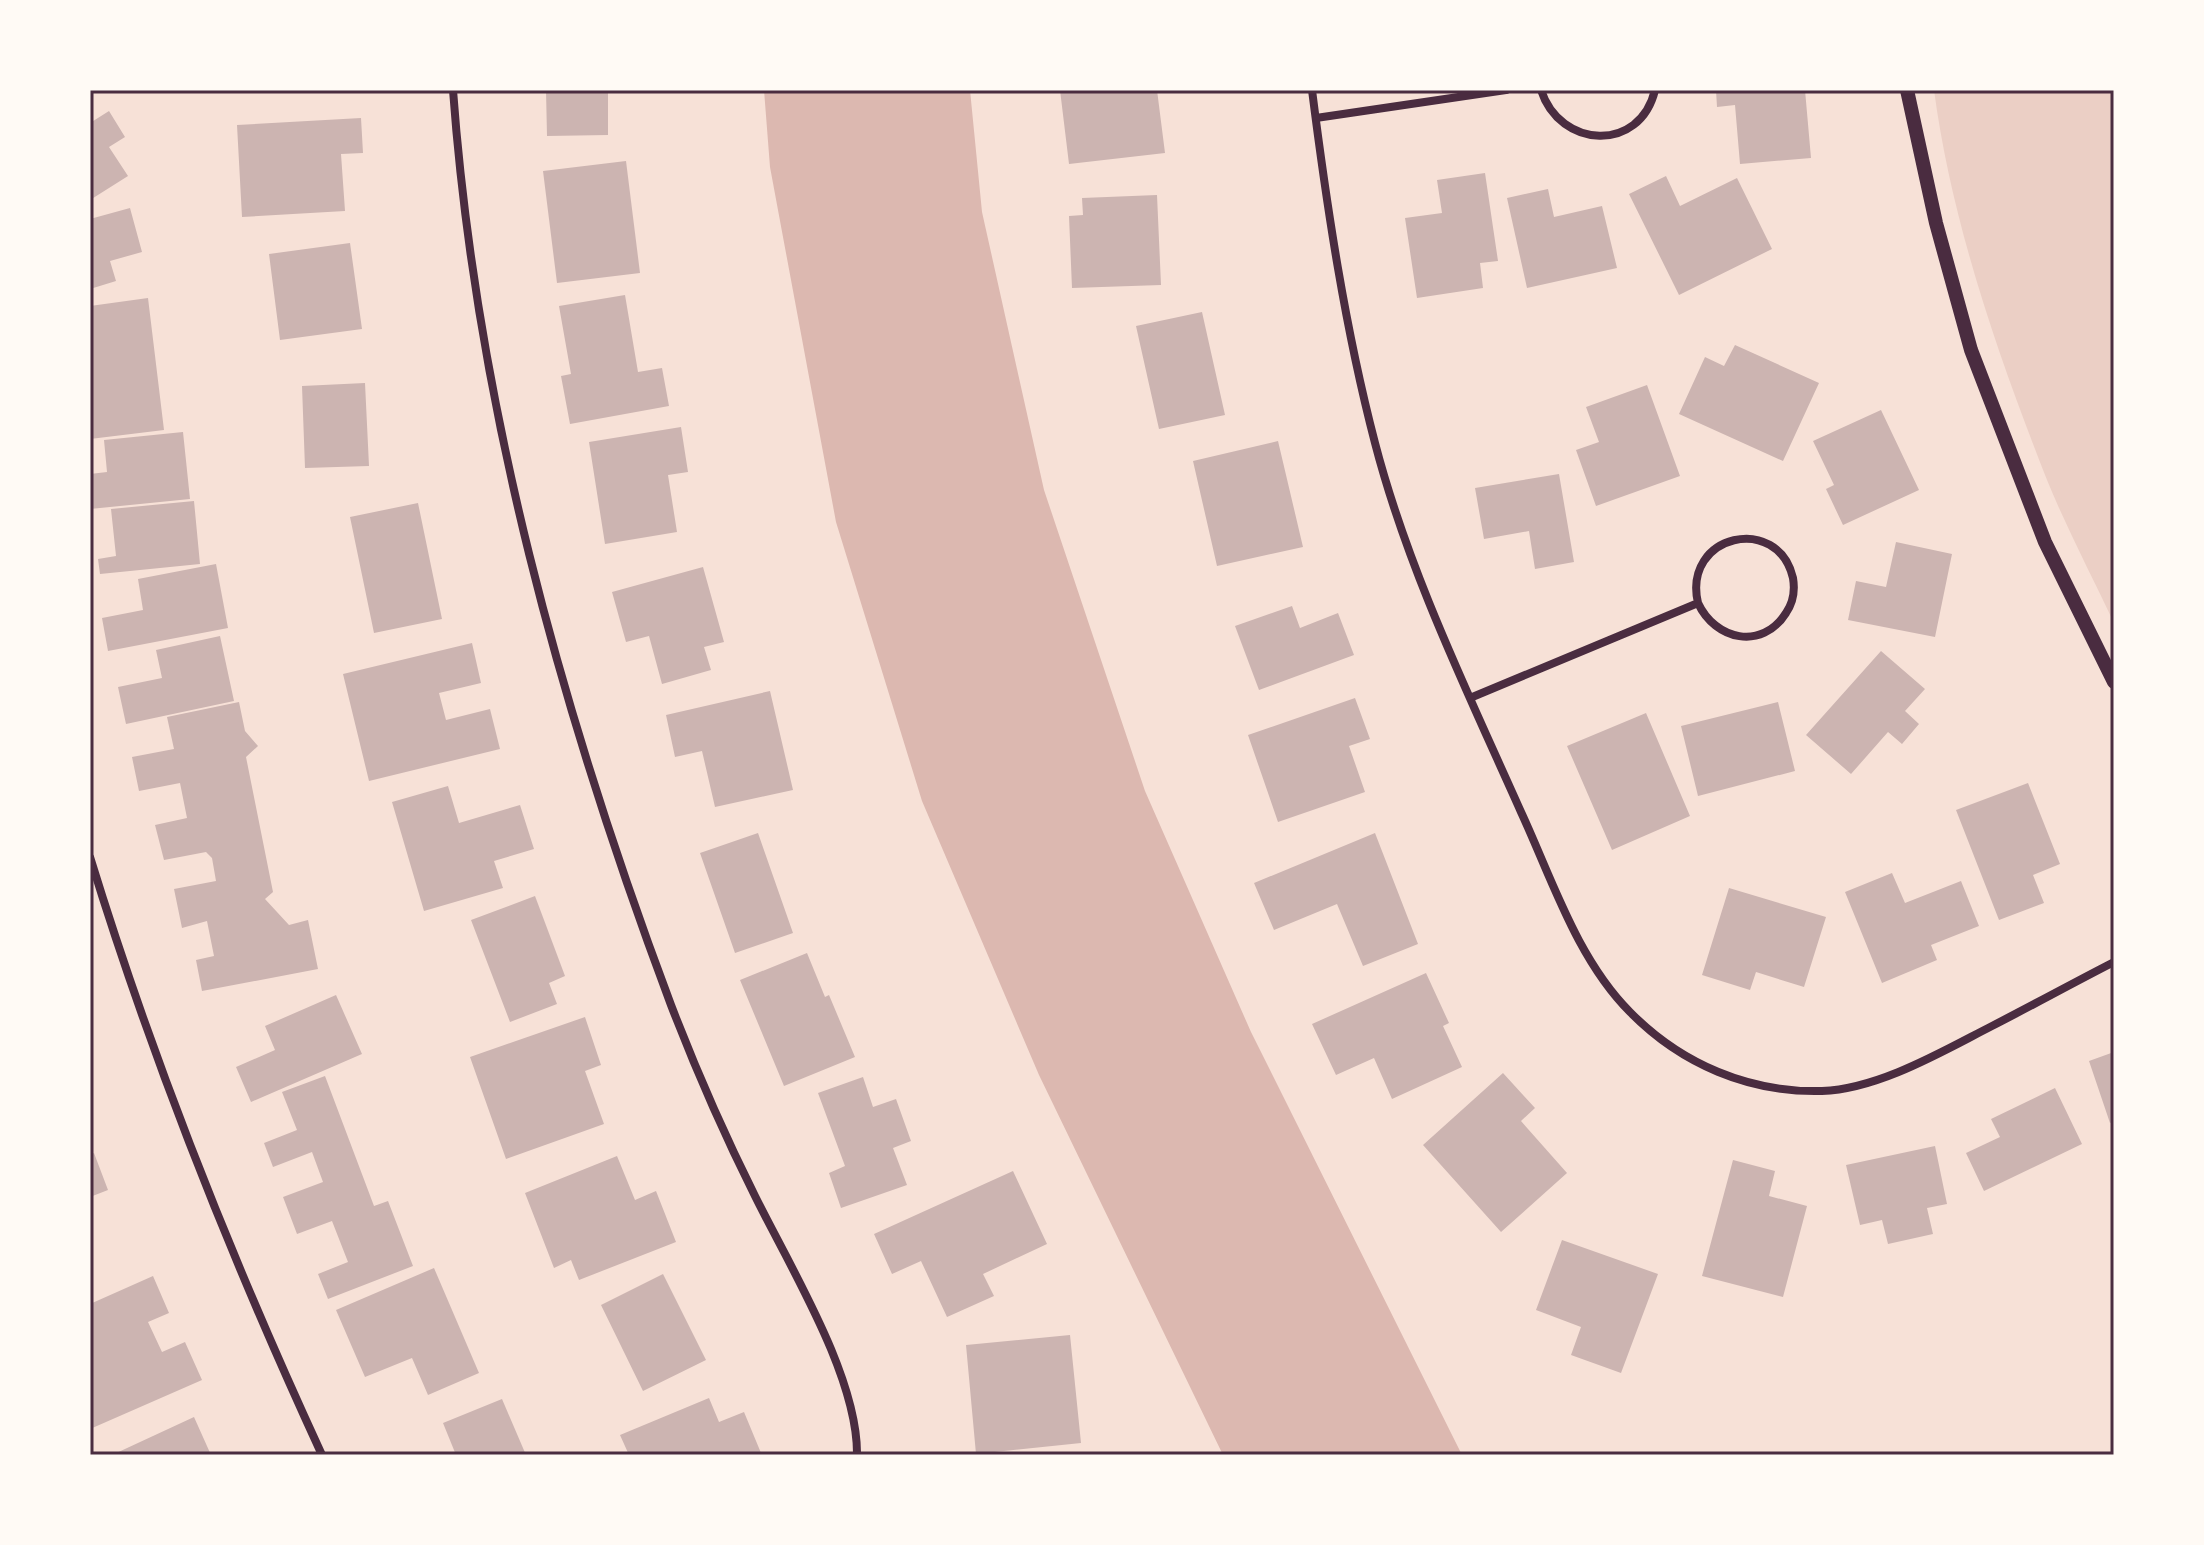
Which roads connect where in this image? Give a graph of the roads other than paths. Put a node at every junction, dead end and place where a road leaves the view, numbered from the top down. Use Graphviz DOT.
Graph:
graph roads {
  1 [pos="453,90"];
  2 [pos="1312,90"];
  3 [pos="1506,90"];
  4 [pos="1541,90"];
  5 [pos="1655,90"];
  6 [pos="1907,90"];
  7 [pos="1316,118"];
  8 [pos="1698,603"];
  9 [pos="2114,682"];
  10 [pos="1470,698"];
  11 [pos="90,857"];
  12 [pos="2114,962"];
  13 [pos="322,1455"];
  14 [pos="857,1455"];
  1 -- 14 [label="street"];
  2 -- 7 [label="street"];
  3 -- 7 [label="street"];
  4 -- 5 [label="street"];
  6 -- 9 [label="street"];
  7 -- 10 [label="street"];
  8 -- 8 [label="street"];
  8 -- 10 [label="street"];
  10 -- 12 [label="street"];
  11 -- 13 [label="street"];
}
